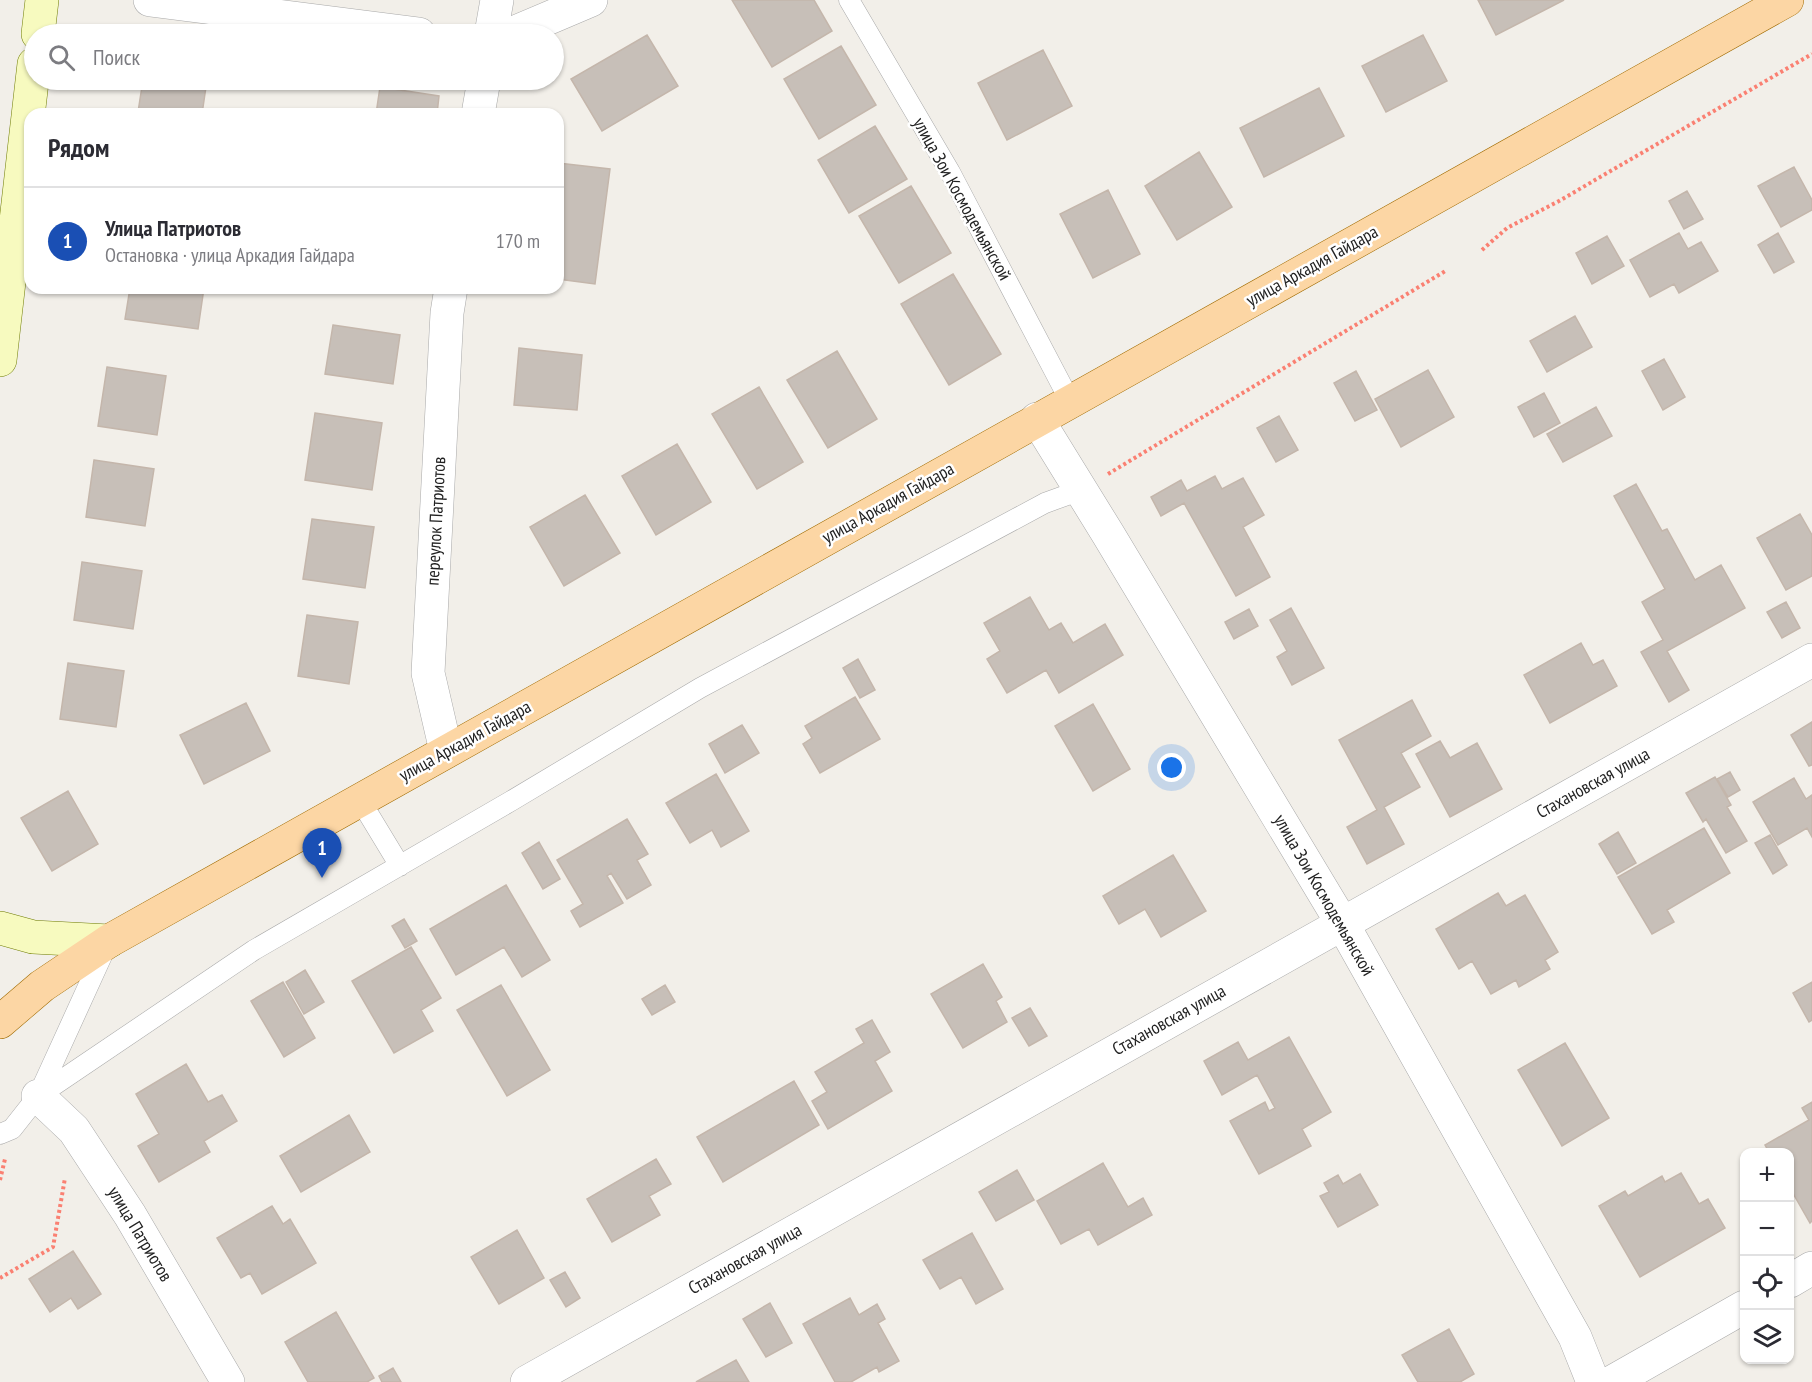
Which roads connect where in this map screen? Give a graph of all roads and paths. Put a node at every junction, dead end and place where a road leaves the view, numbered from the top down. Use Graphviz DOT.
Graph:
graph roads {
  1 [pos="42,0"];
  2 [pos="150,0"];
  3 [pos="497,0"];
  4 [pos="591,0"];
  5 [pos="849,0"];
  6 [pos="1787,0"];
  7 [pos="39,24"];
  8 [pos="340,24"];
  9 [pos="493,24"];
  10 [pos="535,24"];
  11 [pos="1812,54"];
  12 [pos="31,90"];
  13 [pos="482,90"];
  14 [pos="29,108"];
  15 [pos="479,108"];
  16 [pos="24,151"];
  17 [pos="1482,250"];
  18 [pos="1447,270"];
  19 [pos="450,294"];
  20 [pos="0,360"];
  21 [pos="1070,401"];
  22 [pos="1036,419"];
  23 [pos="1081,490"];
  24 [pos="1812,660"];
  25 [pos="446,752"];
  26 [pos="360,800"];
  27 [pos="400,866"];
  28 [pos="1342,923"];
  29 [pos="0,928"];
  30 [pos="109,941"];
  31 [pos="0,1022"];
  32 [pos="38,1096"];
  33 [pos="74,1130"];
  34 [pos="0,1134"];
  35 [pos="1812,1269"];
  36 [pos="0,1278"];
  37 [pos="1794,1279"];
  38 [pos="1740,1309"];
  39 [pos="228,1382"];
  40 [pos="527,1382"];
  41 [pos="1593,1382"];
  42 [pos="1612,1382"];
  1 -- 7 [label="main road"];
  2 -- 8 [label="street"];
  3 -- 9 [label="street"];
  4 -- 10 [label="street"];
  5 -- 21 [label="lane, улица Зои Космодемьянской"];
  6 -- 21 [label="main road, улица Аркадия Гайдара"];
  11 -- 17 [label="path"];
  12 -- 14 [label="main road"];
  13 -- 15 [label="street"];
  16 -- 20 [label="main road"];
  18 -- 23 [label="path"];
  19 -- 25 [label="street, переулок Патриотов"];
  21 -- 22 [label="main road, улица Аркадия Гайдара"];
  22 -- 23 [label="street, улица Зои Космодемьянской"];
  22 -- 25 [label="main road, улица Аркадия Гайдара"];
  23 -- 27 [label="lane"];
  23 -- 28 [label="street, улица Зои Космодемьянской"];
  24 -- 28 [label="street, Стахановская улица"];
  25 -- 26 [label="main road, улица Аркадия Гайдара"];
  26 -- 27 [label="lane"];
  26 -- 30 [label="main road, улица Аркадия Гайдара"];
  27 -- 32 [label="lane"];
  28 -- 40 [label="street, Стахановская улица"];
  28 -- 41 [label="street, улица Зои Космодемьянской"];
  29 -- 30 [label="main road"];
  30 -- 31 [label="main road, улица Аркадия Гайдара"];
  30 -- 32 [label="lane"];
  32 -- 33 [label="street, улица Патриотов"];
  32 -- 34 [label="lane"];
  33 -- 36 [label="path"];
  33 -- 39 [label="street, улица Патриотов"];
  35 -- 37 [label="street"];
  38 -- 42 [label="street"];
}
